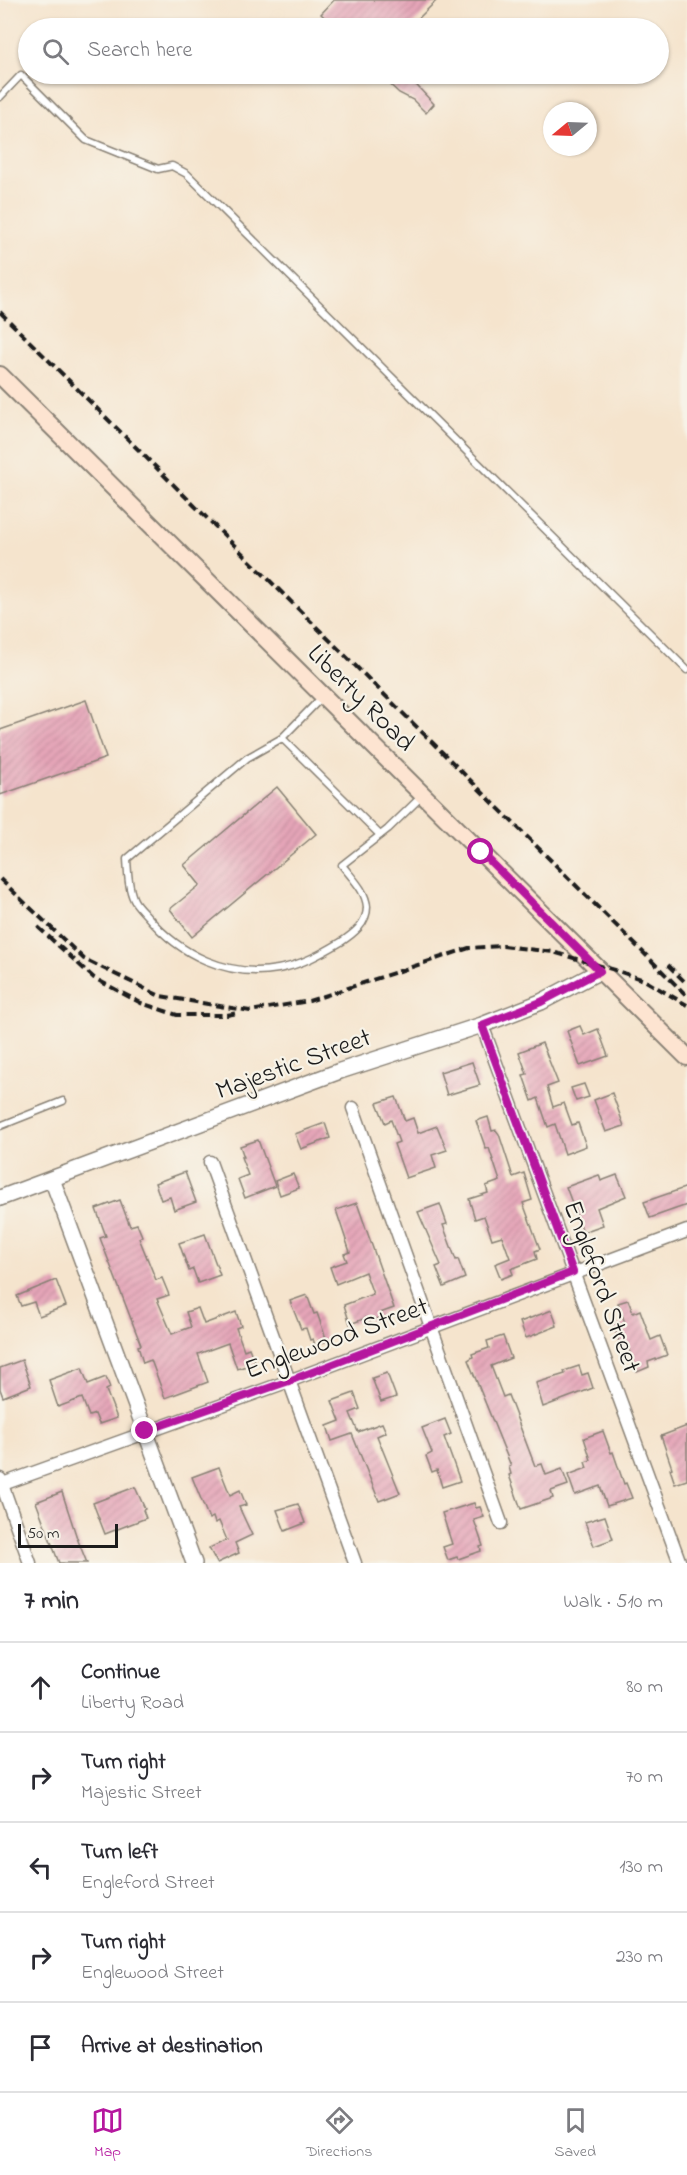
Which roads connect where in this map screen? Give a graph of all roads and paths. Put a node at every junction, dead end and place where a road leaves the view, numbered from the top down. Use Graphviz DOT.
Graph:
graph roads {
  1 [pos="18,78"];
  2 [pos="30,84"];
  3 [pos="0,97"];
  4 [pos="0,375"];
  5 [pos="687,670"];
  6 [pos="324,695"];
  7 [pos="282,738"];
  8 [pos="423,795"];
  9 [pos="380,835"];
  10 [pos="600,971"];
  11 [pos="482,1025"];
  12 [pos="687,1057"];
  13 [pos="63,1101"];
  14 [pos="353,1108"];
  15 [pos="0,1126"];
  16 [pos="210,1162"];
  17 [pos="52,1179"];
  18 [pos="0,1198"];
  19 [pos="687,1231"];
  20 [pos="573,1272"];
  21 [pos="430,1328"];
  22 [pos="289,1381"];
  23 [pos="145,1431"];
  24 [pos="1,1483"];
  25 [pos="501,1523"];
  26 [pos="30,1563"];
  27 [pos="194,1563"];
  28 [pos="355,1563"];
  29 [pos="680,1563"];
  1 -- 3 [label="lane"];
  2 -- 5 [label="lane"];
  4 -- 6 [label="main road, Liberty Road"];
  6 -- 7 [label="lane"];
  6 -- 8 [label="main road, Liberty Road"];
  7 -- 9 [label="lane"];
  7 -- 9 [label="lane"];
  8 -- 9 [label="lane"];
  8 -- 10 [label="main road, Liberty Road"];
  10 -- 11 [label="street, Majestic Street"];
  10 -- 12 [label="main road, Liberty Road"];
  11 -- 17 [label="street, Majestic Street"];
  11 -- 20 [label="street, Engleford Street"];
  13 -- 15 [label="lane"];
  14 -- 21 [label="street"];
  16 -- 22 [label="street"];
  17 -- 18 [label="street, Majestic Street"];
  17 -- 23 [label="street"];
  19 -- 20 [label="street, Englewood Street"];
  20 -- 21 [label="street, Englewood Street"];
  20 -- 29 [label="street, Engleford Street"];
  21 -- 22 [label="street, Englewood Street"];
  21 -- 25 [label="street"];
  22 -- 23 [label="street, Englewood Street"];
  22 -- 28 [label="street"];
  23 -- 24 [label="street, Englewood Street"];
  23 -- 27 [label="street"];
  24 -- 26 [label="street"];
}
